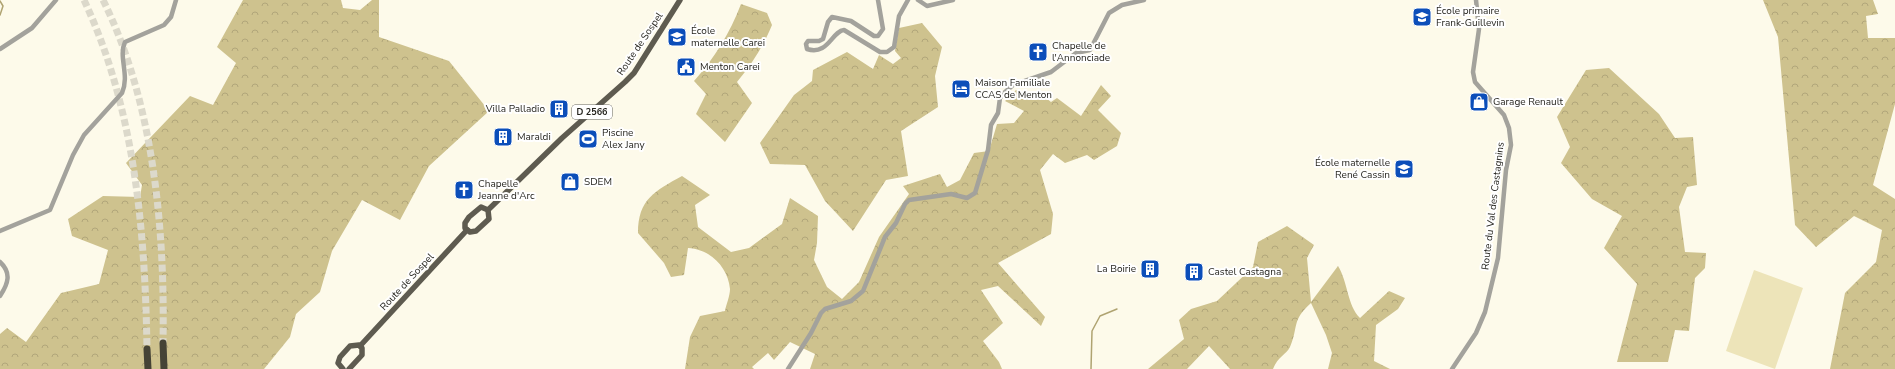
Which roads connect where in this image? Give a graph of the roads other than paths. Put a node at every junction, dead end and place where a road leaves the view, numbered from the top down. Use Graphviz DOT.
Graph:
graph roads {
  1 [pos="56,0"];
  2 [pos="176,0"];
  3 [pos="680,0"];
  4 [pos="878,0"];
  5 [pos="908,0"];
  6 [pos="918,0"];
  7 [pos="953,0"];
  8 [pos="1144,0"];
  9 [pos="1476,0"];
  10 [pos="0,49"];
  11 [pos="488,210"];
  12 [pos="0,230"];
  13 [pos="467,230"];
  14 [pos="0,262"];
  15 [pos="0,296"];
  16 [pos="163,343"];
  17 [pos="360,346"];
  18 [pos="147,349"];
  19 [pos="341,368"];
  20 [pos="148,369"];
  21 [pos="164,369"];
  22 [pos="349,369"];
  23 [pos="788,369"];
  24 [pos="1452,369"];
  1 -- 10 [label="street"];
  2 -- 12 [label="street"];
  3 -- 11 [label="main road, Route de Sospel / D 2566"];
  4 -- 5 [label="street"];
  6 -- 7 [label="street"];
  8 -- 23 [label="street"];
  9 -- 24 [label="street, Route du Val des Castagnins"];
  11 -- 13 [label="main road, Route de Sospel"];
  11 -- 13 [label="main road, Route de Sospel"];
  13 -- 17 [label="main road, Route de Sospel"];
  14 -- 15 [label="street"];
  16 -- 21 [label="highway"];
  17 -- 19 [label="main road, Route de Sospel"];
  17 -- 22 [label="main road, Route de Sospel"];
  18 -- 20 [label="highway"];
}
